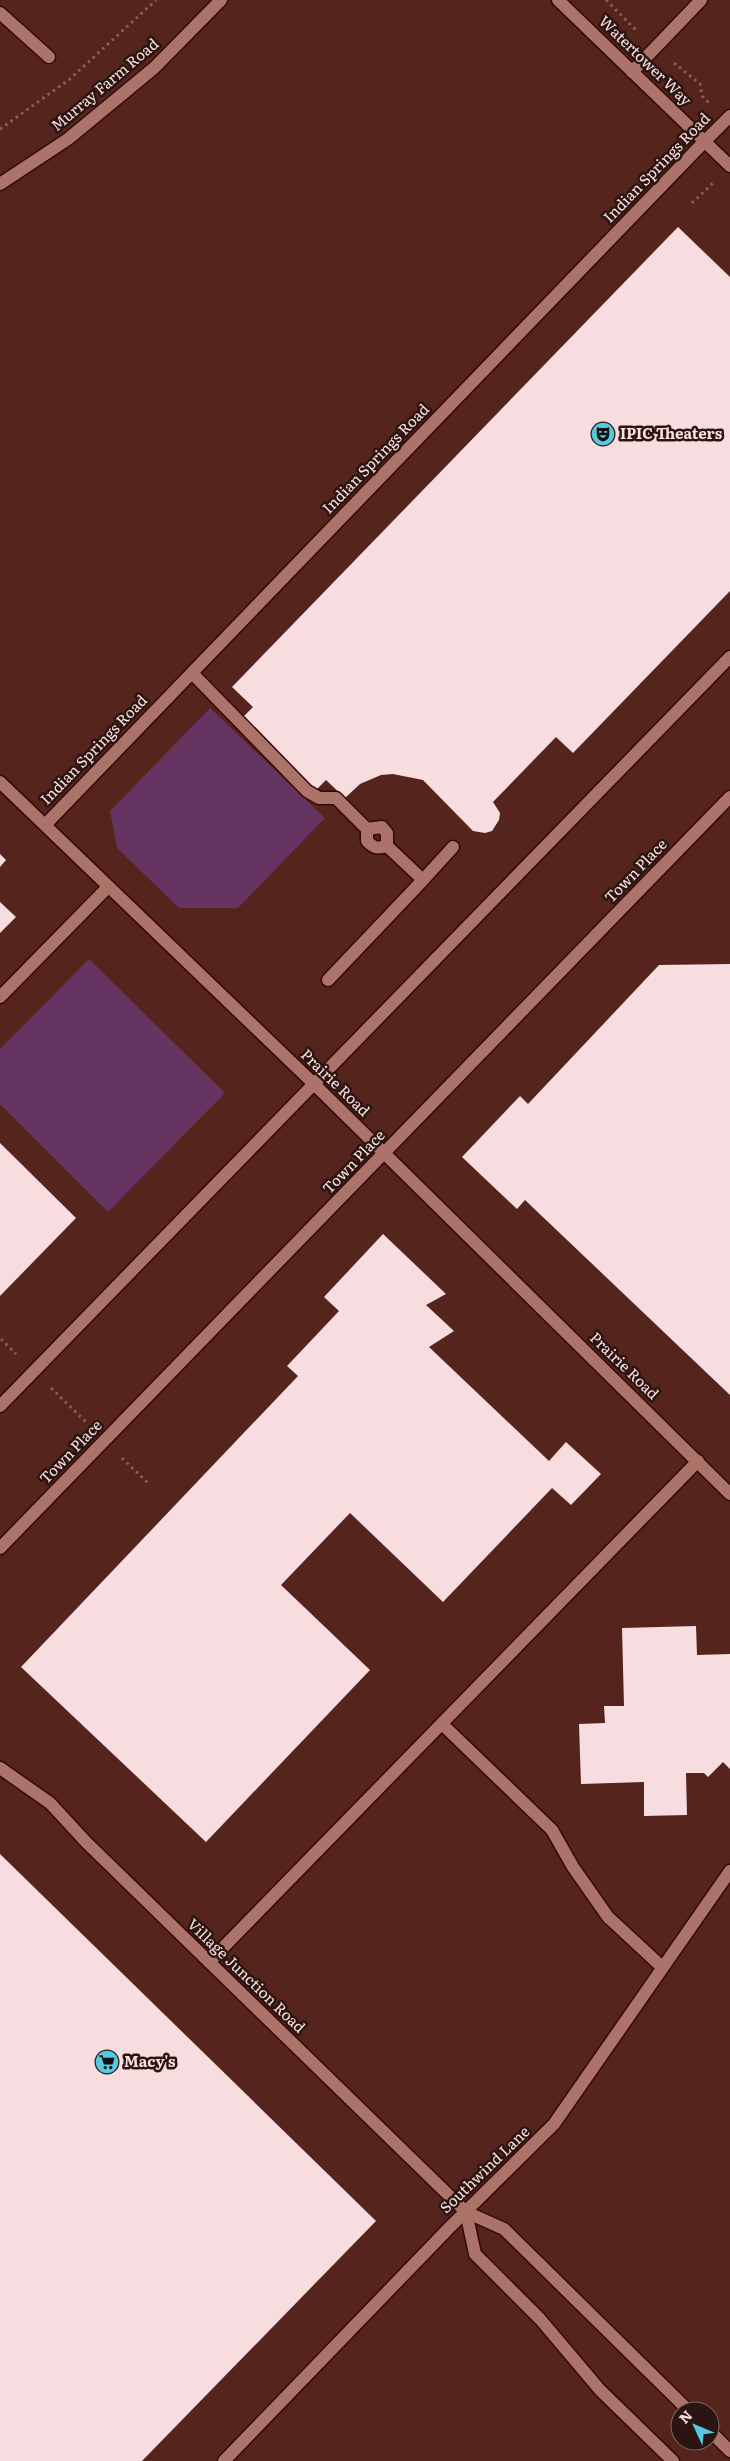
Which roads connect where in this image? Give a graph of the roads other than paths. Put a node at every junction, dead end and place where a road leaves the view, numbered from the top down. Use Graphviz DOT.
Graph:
graph roads {
  1 [pos="221,0"];
  2 [pos="558,0"];
  3 [pos="701,0"];
  4 [pos="0,13"];
  5 [pos="49,57"];
  6 [pos="632,72"];
  7 [pos="730,116"];
  8 [pos="705,141"];
  9 [pos="730,166"];
  10 [pos="0,184"];
  11 [pos="730,657"];
  12 [pos="192,673"];
  13 [pos="0,782"];
  14 [pos="730,797"];
  15 [pos="45,825"];
  16 [pos="453,847"];
  17 [pos="423,880"];
  18 [pos="108,887"];
  19 [pos="328,980"];
  20 [pos="0,997"];
  21 [pos="314,1084"];
  22 [pos="384,1154"];
  23 [pos="0,1406"];
  24 [pos="698,1461"];
  25 [pos="730,1494"];
  26 [pos="0,1548"];
  27 [pos="442,1724"];
  28 [pos="0,1768"];
  29 [pos="730,1871"];
  30 [pos="209,1962"];
  31 [pos="662,1967"];
  32 [pos="466,2212"];
  33 [pos="679,2401"];
  34 [pos="720,2441"];
  35 [pos="730,2451"];
  36 [pos="224,2461"];
  37 [pos="673,2461"];
  1 -- 10 [label="street, Murray Farm Road"];
  2 -- 6 [label="street, Watertower Way"];
  3 -- 6 [label="street"];
  4 -- 5 [label="street"];
  6 -- 8 [label="street, Watertower Way"];
  7 -- 8 [label="street, Indian Springs Road"];
  8 -- 9 [label="street, Watertower Way"];
  8 -- 12 [label="street, Indian Springs Road"];
  11 -- 21 [label="street"];
  12 -- 15 [label="street, Indian Springs Road"];
  12 -- 17 [label="street"];
  13 -- 15 [label="street, Prairie Road"];
  14 -- 22 [label="street, Town Place"];
  15 -- 18 [label="street, Prairie Road"];
  16 -- 17 [label="street"];
  17 -- 19 [label="street"];
  18 -- 20 [label="street"];
  18 -- 21 [label="street, Prairie Road"];
  21 -- 22 [label="street, Prairie Road"];
  21 -- 23 [label="street"];
  22 -- 24 [label="street, Prairie Road"];
  22 -- 26 [label="street, Town Place"];
  24 -- 25 [label="street, Prairie Road"];
  24 -- 27 [label="street"];
  27 -- 30 [label="street"];
  27 -- 31 [label="street"];
  28 -- 30 [label="street, Village Junction Road"];
  29 -- 31 [label="street, Southwind Lane"];
  30 -- 32 [label="street, Village Junction Road"];
  31 -- 32 [label="street, Southwind Lane"];
  32 -- 33 [label="street"];
  32 -- 36 [label="street, Southwind Lane"];
  32 -- 37 [label="street"];
  34 -- 35 [label="street"];
}
